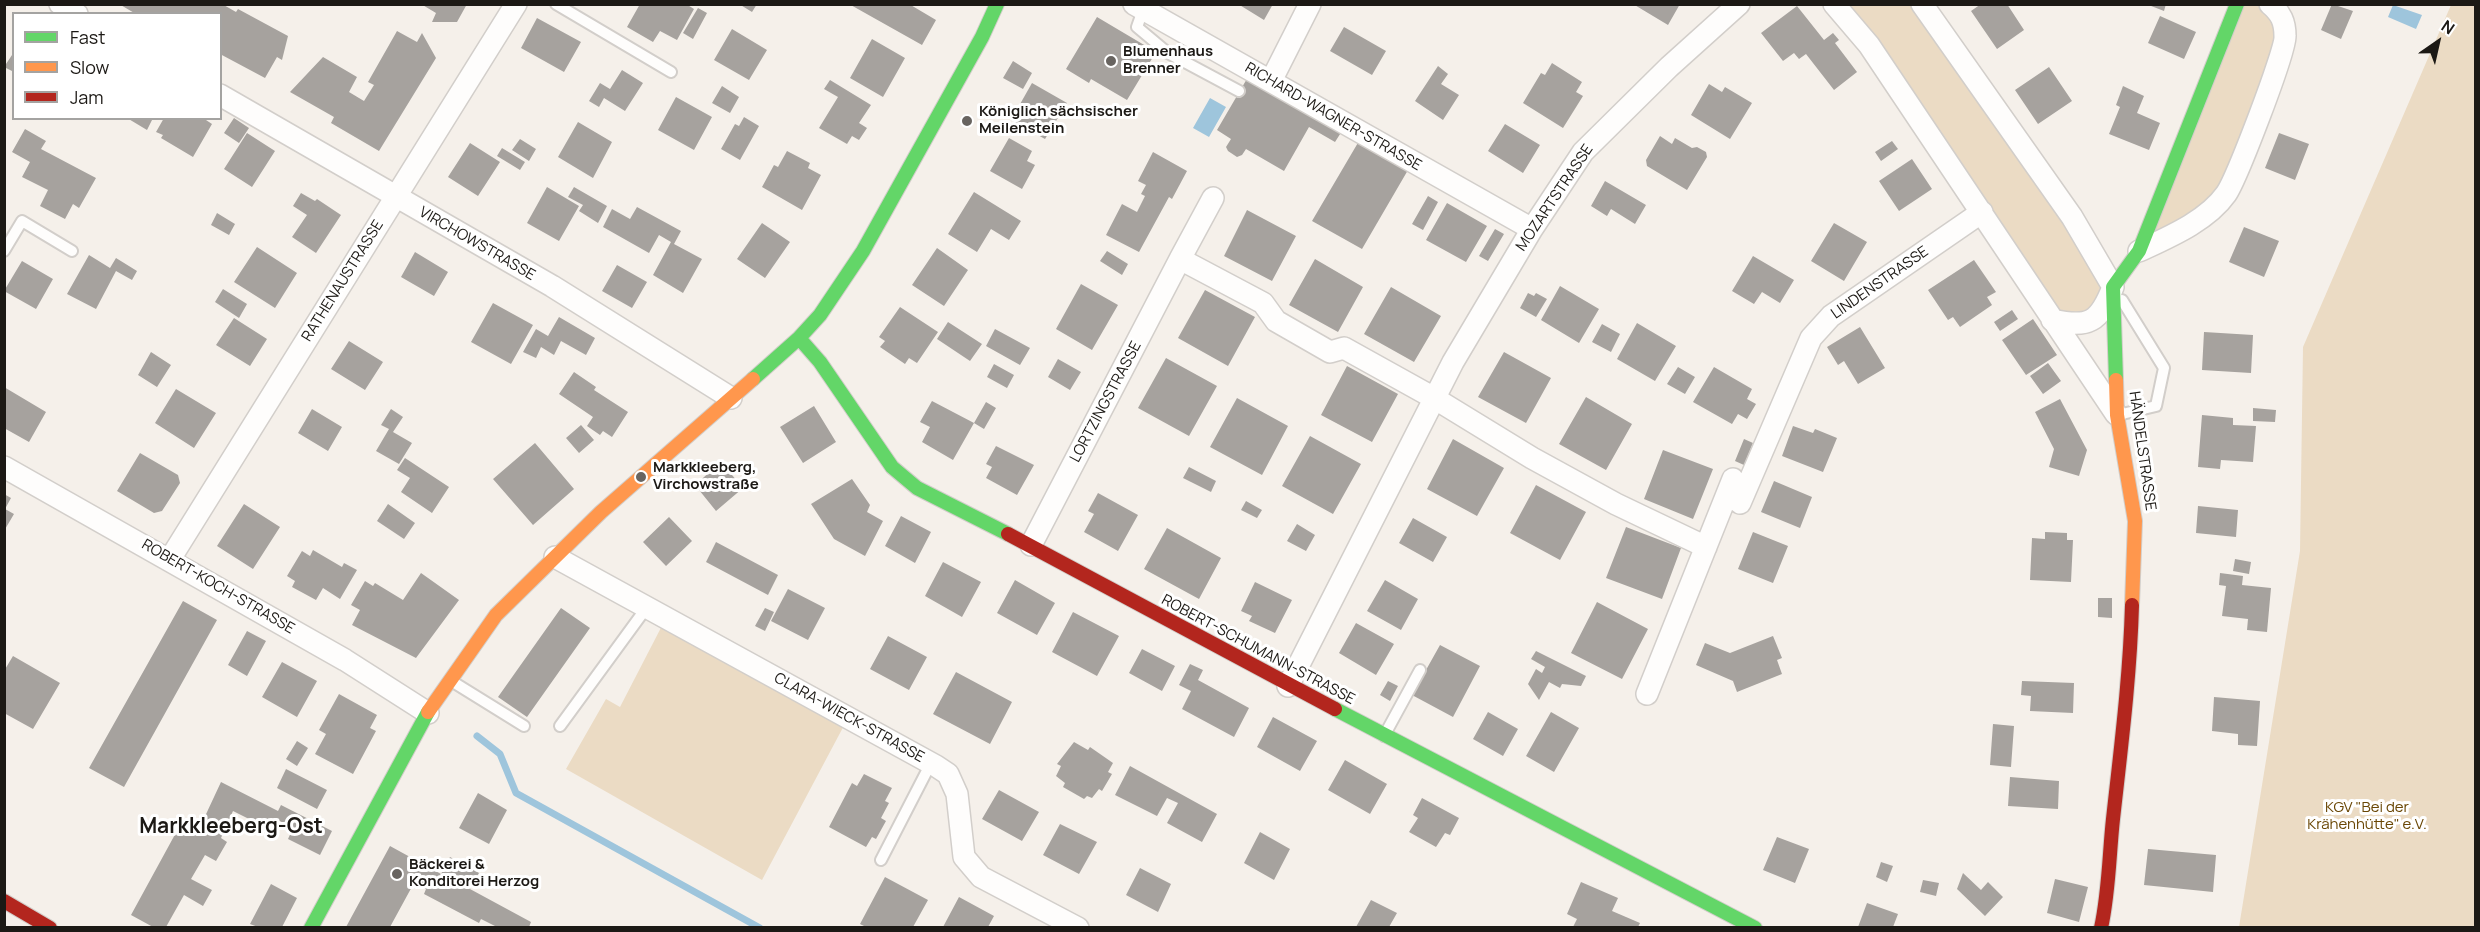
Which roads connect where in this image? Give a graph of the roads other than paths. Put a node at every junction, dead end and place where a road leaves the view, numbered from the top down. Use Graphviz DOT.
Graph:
graph roads {
  1 [pos="60,4"];
  2 [pos="516,4"];
  3 [pos="556,4"];
  4 [pos="997,4"];
  5 [pos="1310,4"];
  6 [pos="1739,4"];
  7 [pos="1834,4"];
  8 [pos="1922,4"];
  9 [pos="2237,4"];
  10 [pos="2270,4"];
  11 [pos="1139,7"];
  12 [pos="74,12"];
  13 [pos="671,72"];
  14 [pos="1271,81"];
  15 [pos="1239,91"];
  16 [pos="222,96"];
  17 [pos="395,197"];
  18 [pos="1213,198"];
  19 [pos="1982,212"];
  20 [pos="1532,229"];
  21 [pos="4,251"];
  22 [pos="72,251"];
  23 [pos="2139,251"];
  24 [pos="1180,259"];
  25 [pos="2113,287"];
  26 [pos="2052,320"];
  27 [pos="799,338"];
  28 [pos="731,398"];
  29 [pos="1434,398"];
  30 [pos="2118,415"];
  31 [pos="4,467"];
  32 [pos="1733,479"];
  33 [pos="1740,503"];
  34 [pos="1031,545"];
  35 [pos="1706,547"];
  36 [pos="555,557"];
  37 [pos="170,559"];
  38 [pos="647,607"];
  39 [pos="1420,670"];
  40 [pos="451,680"];
  41 [pos="1288,686"];
  42 [pos="1647,694"];
  43 [pos="428,713"];
  44 [pos="524,726"];
  45 [pos="560,726"];
  46 [pos="1384,736"];
  47 [pos="931,763"];
  48 [pos="880,860"];
  49 [pos="4,902"];
  50 [pos="50,927"];
  51 [pos="311,927"];
  52 [pos="1078,927"];
  53 [pos="1755,927"];
  54 [pos="2101,927"];
  1 -- 12 [label="street"];
  2 -- 17 [label="street, RATHENAUSTRASSE"];
  3 -- 13 [label="lane"];
  4 -- 27 [label="street"];
  5 -- 14 [label="street"];
  6 -- 20 [label="street, MOZARTSTRASSE"];
  7 -- 19 [label="street"];
  8 -- 25 [label="street"];
  9 -- 23 [label="street"];
  10 -- 23 [label="street"];
  11 -- 14 [label="street, RICHARD-WAGNER-STRASSE"];
  11 -- 15 [label="lane"];
  14 -- 20 [label="street, RICHARD-WAGNER-STRASSE"];
  16 -- 17 [label="street, VIRCHOWSTRASSE"];
  17 -- 28 [label="street, VIRCHOWSTRASSE"];
  17 -- 37 [label="street, RATHENAUSTRASSE"];
  18 -- 24 [label="street, LORTZINGSTRASSE"];
  19 -- 26 [label="street"];
  19 -- 33 [label="street, LINDENSTRASSE"];
  20 -- 29 [label="street, MOZARTSTRASSE"];
  21 -- 22 [label="lane"];
  23 -- 25 [label="street"];
  24 -- 29 [label="street"];
  24 -- 34 [label="street, LORTZINGSTRASSE"];
  25 -- 26 [label="street"];
  25 -- 30 [label="street, HÄNDELSTRASSE"];
  25 -- 30 [label="lane"];
  26 -- 30 [label="street"];
  27 -- 28 [label="street"];
  27 -- 34 [label="street, ROBERT-SCHUMANN-STRASSE"];
  28 -- 36 [label="street"];
  29 -- 35 [label="street"];
  29 -- 41 [label="street, MOZARTSTRASSE"];
  30 -- 54 [label="street, HÄNDELSTRASSE"];
  31 -- 37 [label="street, ROBERT-KOCH-STRASSE"];
  32 -- 35 [label="street"];
  34 -- 41 [label="street, ROBERT-SCHUMANN-STRASSE"];
  35 -- 42 [label="street"];
  36 -- 38 [label="street, CLARA-WIECK-STRASSE"];
  36 -- 40 [label="street"];
  37 -- 43 [label="street, ROBERT-KOCH-STRASSE"];
  38 -- 45 [label="lane"];
  38 -- 47 [label="street, CLARA-WIECK-STRASSE"];
  39 -- 46 [label="lane"];
  40 -- 43 [label="street"];
  40 -- 44 [label="lane"];
  41 -- 46 [label="street, ROBERT-SCHUMANN-STRASSE"];
  43 -- 51 [label="street"];
  46 -- 53 [label="street, ROBERT-SCHUMANN-STRASSE"];
  47 -- 48 [label="lane"];
  47 -- 52 [label="street, CLARA-WIECK-STRASSE"];
  49 -- 50 [label="street"];
}
